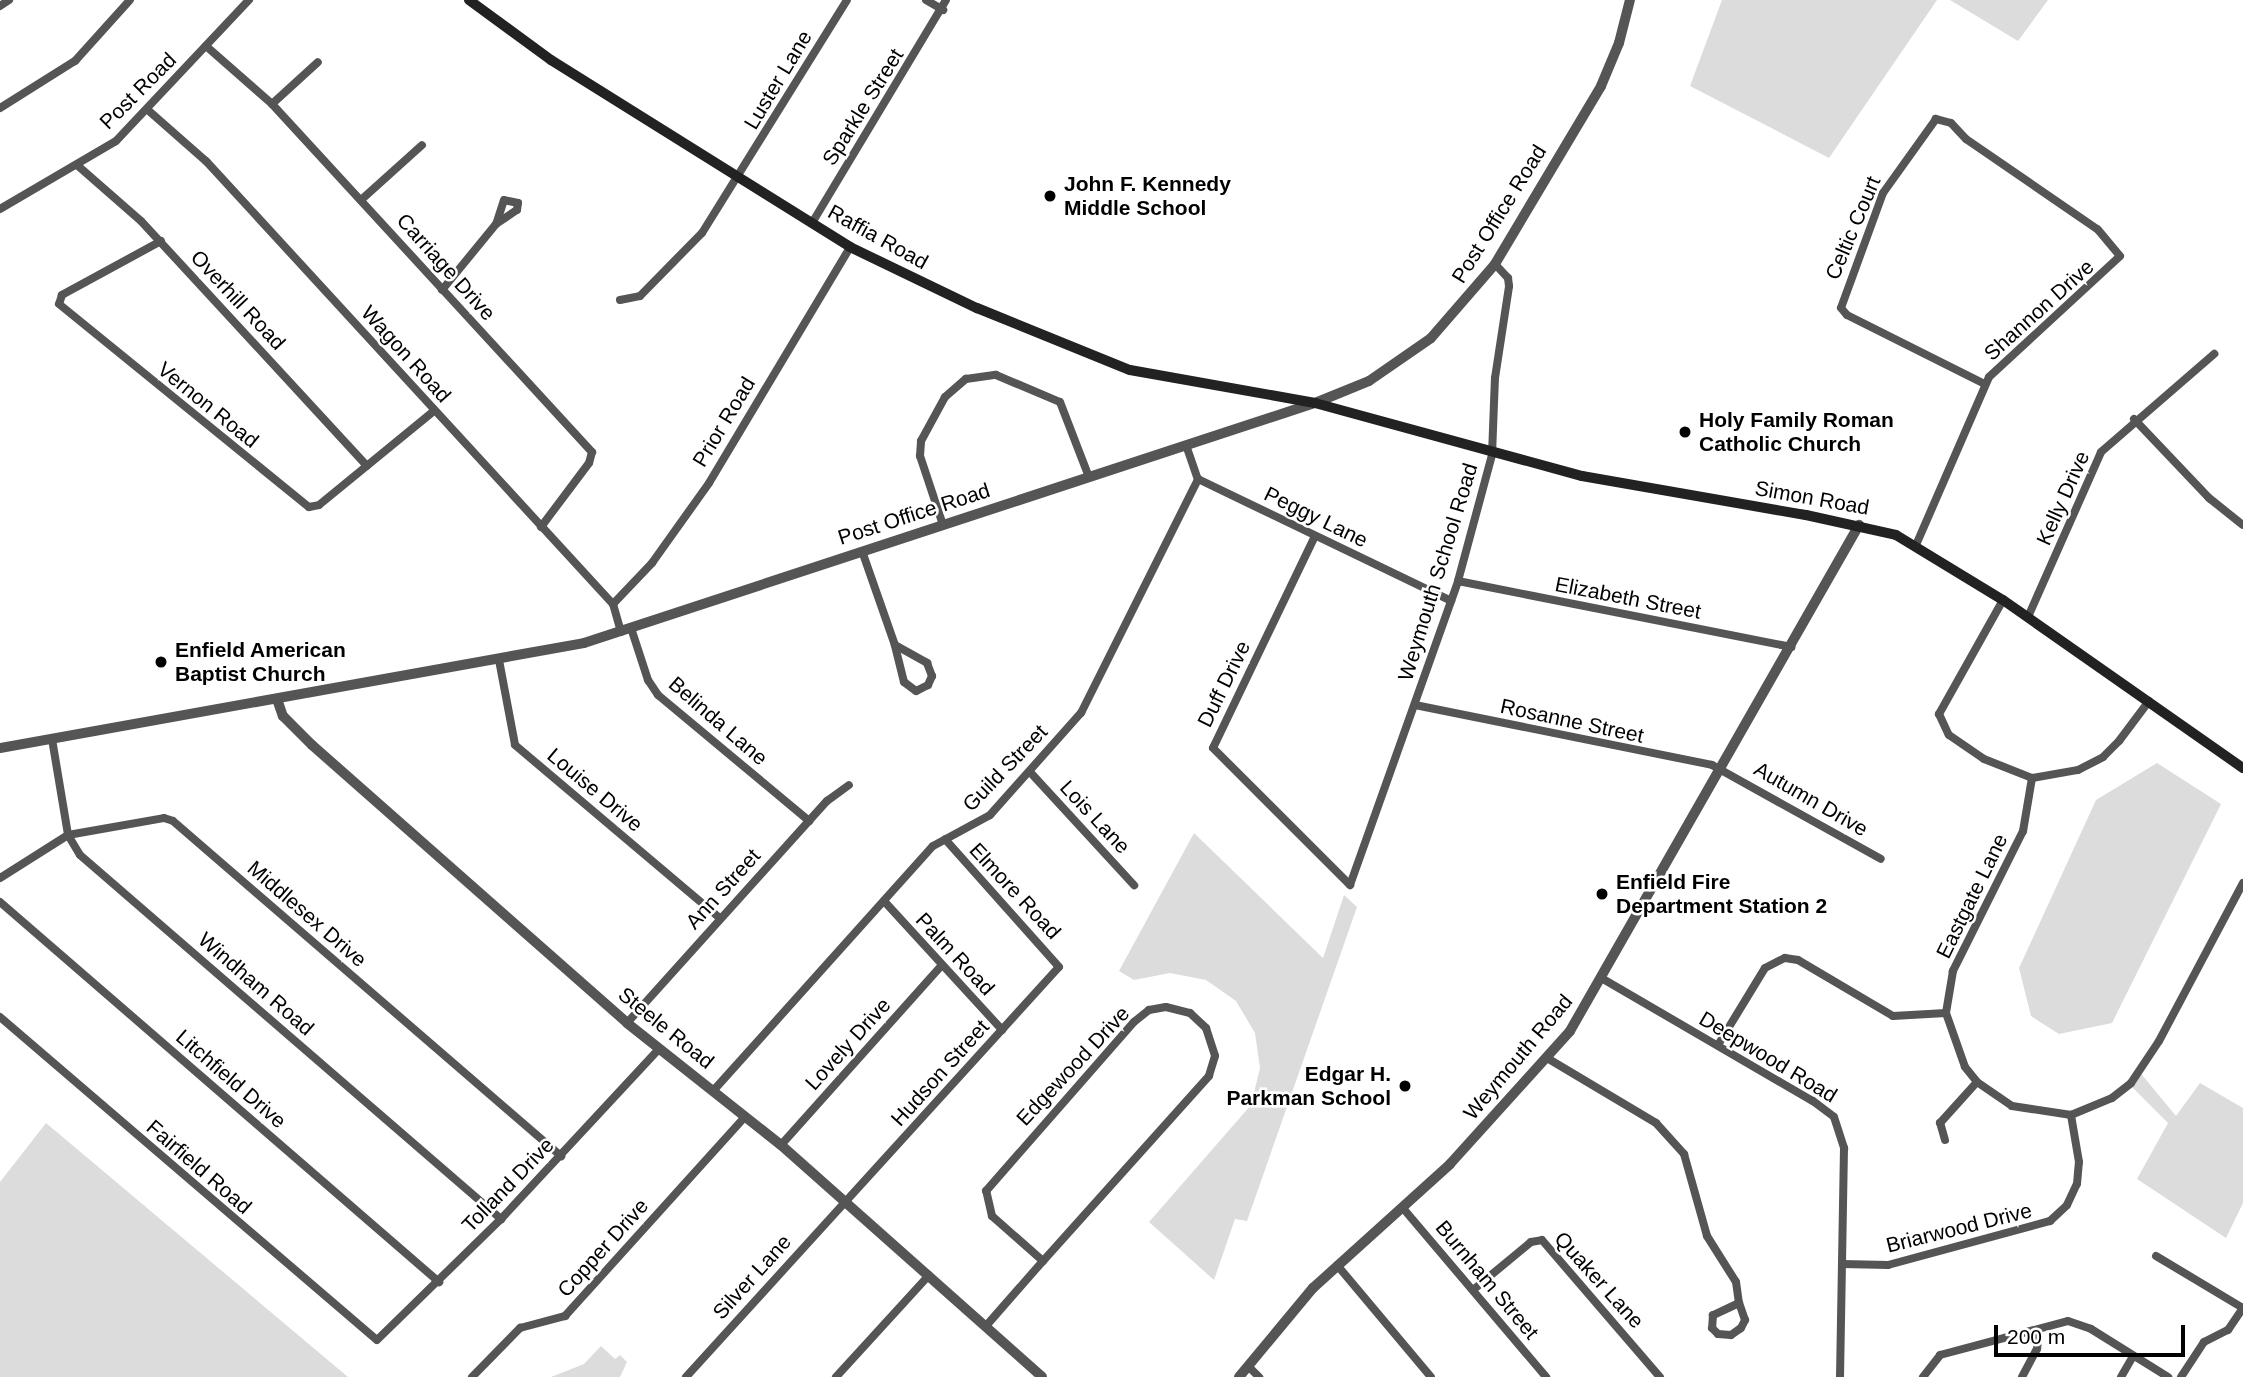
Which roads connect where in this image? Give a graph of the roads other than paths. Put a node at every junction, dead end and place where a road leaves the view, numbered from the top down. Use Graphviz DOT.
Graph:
graph roads {
  1 [pos="9,0"];
  2 [pos="130,0"];
  3 [pos="249,0"];
  4 [pos="469,0"];
  5 [pos="847,0"];
  6 [pos="926,0"];
  7 [pos="946,0"];
  8 [pos="1630,0"];
  9 [pos="0,6"];
  10 [pos="943,10"];
  11 [pos="206,46"];
  12 [pos="318,62"];
  13 [pos="272,104"];
  14 [pos="0,108"];
  15 [pos="149,111"];
  16 [pos="422,145"];
  17 [pos="77,165"];
  18 [pos="738,178"];
  19 [pos="361,200"];
  20 [pos="0,209"];
  21 [pos="812,223"];
  22 [pos="496,225"];
  23 [pos="160,241"];
  24 [pos="850,247"];
  25 [pos="2120,256"];
  26 [pos="1495,264"];
  27 [pos="442,290"];
  28 [pos="620,300"];
  29 [pos="2214,354"];
  30 [pos="1985,384"];
  31 [pos="1315,403"];
  32 [pos="434,411"];
  33 [pos="2134,419"];
  34 [pos="1186,445"];
  35 [pos="1492,455"];
  36 [pos="366,466"];
  37 [pos="1089,477"];
  38 [pos="1198,479"];
  39 [pos="943,525"];
  40 [pos="1859,525"];
  41 [pos="2243,525"];
  42 [pos="541,527"];
  43 [pos="1315,536"];
  44 [pos="1916,545"];
  45 [pos="862,551"];
  46 [pos="1458,581"];
  47 [pos="2003,600"];
  48 [pos="1451,601"];
  49 [pos="612,604"];
  50 [pos="2028,617"];
  51 [pos="626,630"];
  52 [pos="895,645"];
  53 [pos="1792,647"];
  54 [pos="499,660"];
  55 [pos="277,699"];
  56 [pos="2148,701"];
  57 [pos="1415,705"];
  58 [pos="52,739"];
  59 [pos="0,748"];
  60 [pos="2242,766"];
  61 [pos="1723,769"];
  62 [pos="1030,772"];
  63 [pos="2032,778"];
  64 [pos="849,785"];
  65 [pos="809,821"];
  66 [pos="68,835"];
  67 [pos="944,839"];
  68 [pos="1881,859"];
  69 [pos="0,878"];
  70 [pos="2243,883"];
  71 [pos="1134,885"];
  72 [pos="1350,885"];
  73 [pos="884,901"];
  74 [pos="0,902"];
  75 [pos="720,918"];
  76 [pos="941,966"];
  77 [pos="1059,967"];
  78 [pos="1603,979"];
  79 [pos="1946,1013"];
  80 [pos="0,1017"];
  81 [pos="627,1023"];
  82 [pos="1002,1030"];
  83 [pos="1718,1045"];
  84 [pos="659,1049"];
  85 [pos="1547,1058"];
  86 [pos="1977,1082"];
  87 [pos="713,1091"];
  88 [pos="2071,1115"];
  89 [pos="745,1117"];
  90 [pos="1945,1140"];
  91 [pos="781,1145"];
  92 [pos="561,1156"];
  93 [pos="847,1203"];
  94 [pos="1402,1207"];
  95 [pos="501,1219"];
  96 [pos="2156,1256"];
  97 [pos="1043,1261"];
  98 [pos="1842,1264"];
  99 [pos="1337,1265"];
  100 [pos="929,1275"];
  101 [pos="439,1282"];
  102 [pos="1473,1290"];
  103 [pos="1739,1303"];
  104 [pos="2243,1308"];
  105 [pos="986,1326"];
  106 [pos="2039,1329"];
  107 [pos="377,1339"];
  108 [pos="2133,1356"];
  109 [pos="1248,1366"];
  110 [pos="472,1377"];
  111 [pos="686,1377"];
  112 [pos="836,1377"];
  113 [pos="1042,1377"];
  114 [pos="1239,1377"];
  115 [pos="1259,1377"];
  116 [pos="1431,1377"];
  117 [pos="1546,1377"];
  118 [pos="1660,1377"];
  119 [pos="1840,1377"];
  120 [pos="1923,1377"];
  121 [pos="2022,1377"];
  122 [pos="2121,1377"];
  123 [pos="2168,1377"];
  124 [pos="2181,1377"];
  1 -- 9 [label="street"];
  2 -- 14 [label="street"];
  3 -- 11 [label="street, Post Road"];
  4 -- 18 [label="main road, Raffia Road"];
  5 -- 18 [label="street, Luster Lane"];
  6 -- 10 [label="street"];
  7 -- 10 [label="street, Sparkle Street"];
  8 -- 26 [label="street, Post Office Road"];
  10 -- 21 [label="street, Sparkle Street"];
  11 -- 13 [label="street, Carriage Drive"];
  11 -- 15 [label="street, Post Road"];
  12 -- 13 [label="street"];
  13 -- 19 [label="street, Carriage Drive"];
  15 -- 17 [label="street, Post Road"];
  15 -- 32 [label="street, Wagon Road"];
  16 -- 19 [label="street"];
  17 -- 20 [label="street, Post Road"];
  17 -- 23 [label="street, Overhill Road"];
  18 -- 21 [label="main road, Raffia Road"];
  18 -- 28 [label="street, Luster Lane"];
  19 -- 27 [label="street, Carriage Drive"];
  21 -- 24 [label="main road, Raffia Road"];
  22 -- 27 [label="street"];
  23 -- 36 [label="street, Overhill Road"];
  23 -- 36 [label="street, Vernon Road"];
  24 -- 31 [label="main road, Raffia Road"];
  24 -- 49 [label="street, Prior Road"];
  25 -- 30 [label="street, Shannon Drive"];
  25 -- 30 [label="street, Celtic Court"];
  26 -- 31 [label="street, Post Office Road"];
  26 -- 35 [label="street, Weymouth School Road"];
  27 -- 42 [label="street, Carriage Drive"];
  29 -- 33 [label="street, Kelly Drive"];
  30 -- 44 [label="street, Shannon Drive"];
  31 -- 34 [label="street, Post Office Road"];
  31 -- 35 [label="main road, Simon Road"];
  32 -- 36 [label="street, Vernon Road"];
  32 -- 42 [label="street, Wagon Road"];
  33 -- 41 [label="street"];
  33 -- 50 [label="street, Kelly Drive"];
  34 -- 37 [label="street, Post Office Road"];
  34 -- 38 [label="street"];
  35 -- 40 [label="main road, Simon Road"];
  35 -- 46 [label="street, Weymouth School Road"];
  37 -- 39 [label="street, Post Office Road"];
  37 -- 39 [label="street"];
  38 -- 43 [label="street, Peggy Lane"];
  38 -- 62 [label="street, Guild Street"];
  39 -- 45 [label="street, Post Office Road"];
  40 -- 44 [label="main road, Simon Road"];
  40 -- 53 [label="street, Weymouth Road"];
  42 -- 49 [label="street, Wagon Road"];
  43 -- 48 [label="street, Peggy Lane"];
  43 -- 72 [label="street, Duff Drive"];
  44 -- 47 [label="main road, Simon Road"];
  45 -- 51 [label="street, Post Office Road"];
  45 -- 52 [label="street"];
  46 -- 48 [label="street, Weymouth School Road"];
  46 -- 53 [label="street, Elizabeth Street"];
  47 -- 50 [label="main road, Simon Road"];
  47 -- 63 [label="street"];
  48 -- 57 [label="street, Weymouth School Road"];
  49 -- 51 [label="street, Wagon Road"];
  50 -- 56 [label="main road, Simon Road"];
  51 -- 54 [label="street, Post Office Road"];
  51 -- 65 [label="street, Belinda Lane"];
  52 -- 52 [label="street"];
  53 -- 61 [label="street, Weymouth Road"];
  54 -- 55 [label="street, Post Office Road"];
  54 -- 75 [label="street, Louise Drive"];
  55 -- 58 [label="street, Post Office Road"];
  55 -- 81 [label="street, Steele Road"];
  56 -- 60 [label="main road, Simon Road"];
  56 -- 63 [label="street"];
  57 -- 61 [label="street, Rosanne Street"];
  57 -- 72 [label="street, Weymouth School Road"];
  58 -- 59 [label="street, Post Office Road"];
  58 -- 66 [label="street, Windham Road"];
  61 -- 68 [label="street, Autumn Drive"];
  61 -- 78 [label="street, Weymouth Road"];
  62 -- 67 [label="street, Guild Street"];
  62 -- 71 [label="street, Lois Lane"];
  63 -- 79 [label="street, Eastgate Lane"];
  64 -- 65 [label="street, Ann Street"];
  65 -- 75 [label="street, Ann Street"];
  66 -- 69 [label="street, Middlesex Drive"];
  66 -- 92 [label="street, Middlesex Drive"];
  66 -- 95 [label="street, Windham Road"];
  67 -- 73 [label="street, Guild Street"];
  67 -- 77 [label="street, Elmore Road"];
  70 -- 88 [label="street"];
  73 -- 76 [label="street, Palm Road"];
  73 -- 87 [label="street, Guild Street"];
  74 -- 101 [label="street, Litchfield Drive"];
  75 -- 81 [label="street, Ann Street"];
  76 -- 82 [label="street, Palm Road"];
  76 -- 91 [label="street, Lovely Drive"];
  77 -- 82 [label="street, Hudson Street"];
  78 -- 83 [label="street, Deepwood Road"];
  78 -- 85 [label="street, Weymouth Road"];
  79 -- 83 [label="street"];
  79 -- 86 [label="street, Eastgate Lane"];
  80 -- 107 [label="street, Fairfield Road"];
  81 -- 84 [label="street, Steele Road"];
  82 -- 93 [label="street, Hudson Street"];
  83 -- 98 [label="street, Deepwood Road"];
  84 -- 87 [label="street, Steele Road"];
  84 -- 92 [label="street, Tolland Drive"];
  85 -- 94 [label="street, Weymouth Road"];
  85 -- 103 [label="street"];
  86 -- 88 [label="street, Eastgate Lane"];
  86 -- 90 [label="street"];
  87 -- 89 [label="street, Steele Road"];
  88 -- 98 [label="street, Briarwood Drive"];
  89 -- 91 [label="street, Steele Road"];
  89 -- 110 [label="street, Copper Drive"];
  91 -- 93 [label="street, Steele Road"];
  92 -- 95 [label="street, Tolland Drive"];
  93 -- 100 [label="street, Steele Road"];
  93 -- 111 [label="street, Silver Lane"];
  94 -- 99 [label="street, Weymouth Road"];
  94 -- 102 [label="street, Burnham Street"];
  95 -- 101 [label="street, Tolland Drive"];
  96 -- 104 [label="street"];
  97 -- 97 [label="street, Edgewood Drive"];
  97 -- 105 [label="street, Edgewood Drive"];
  98 -- 119 [label="street, Deepwood Road"];
  99 -- 109 [label="street, Weymouth Road"];
  99 -- 116 [label="street"];
  100 -- 105 [label="street, Steele Road"];
  100 -- 112 [label="street"];
  101 -- 107 [label="street, Tolland Drive"];
  102 -- 117 [label="street, Burnham Street"];
  102 -- 118 [label="street, Quaker Lane"];
  103 -- 103 [label="street"];
  104 -- 124 [label="street"];
  105 -- 113 [label="street, Steele Road"];
  106 -- 108 [label="street"];
  106 -- 120 [label="street"];
  106 -- 121 [label="street"];
  108 -- 122 [label="street"];
  108 -- 123 [label="street"];
  109 -- 114 [label="street, Weymouth Road"];
  109 -- 115 [label="street"];
}
